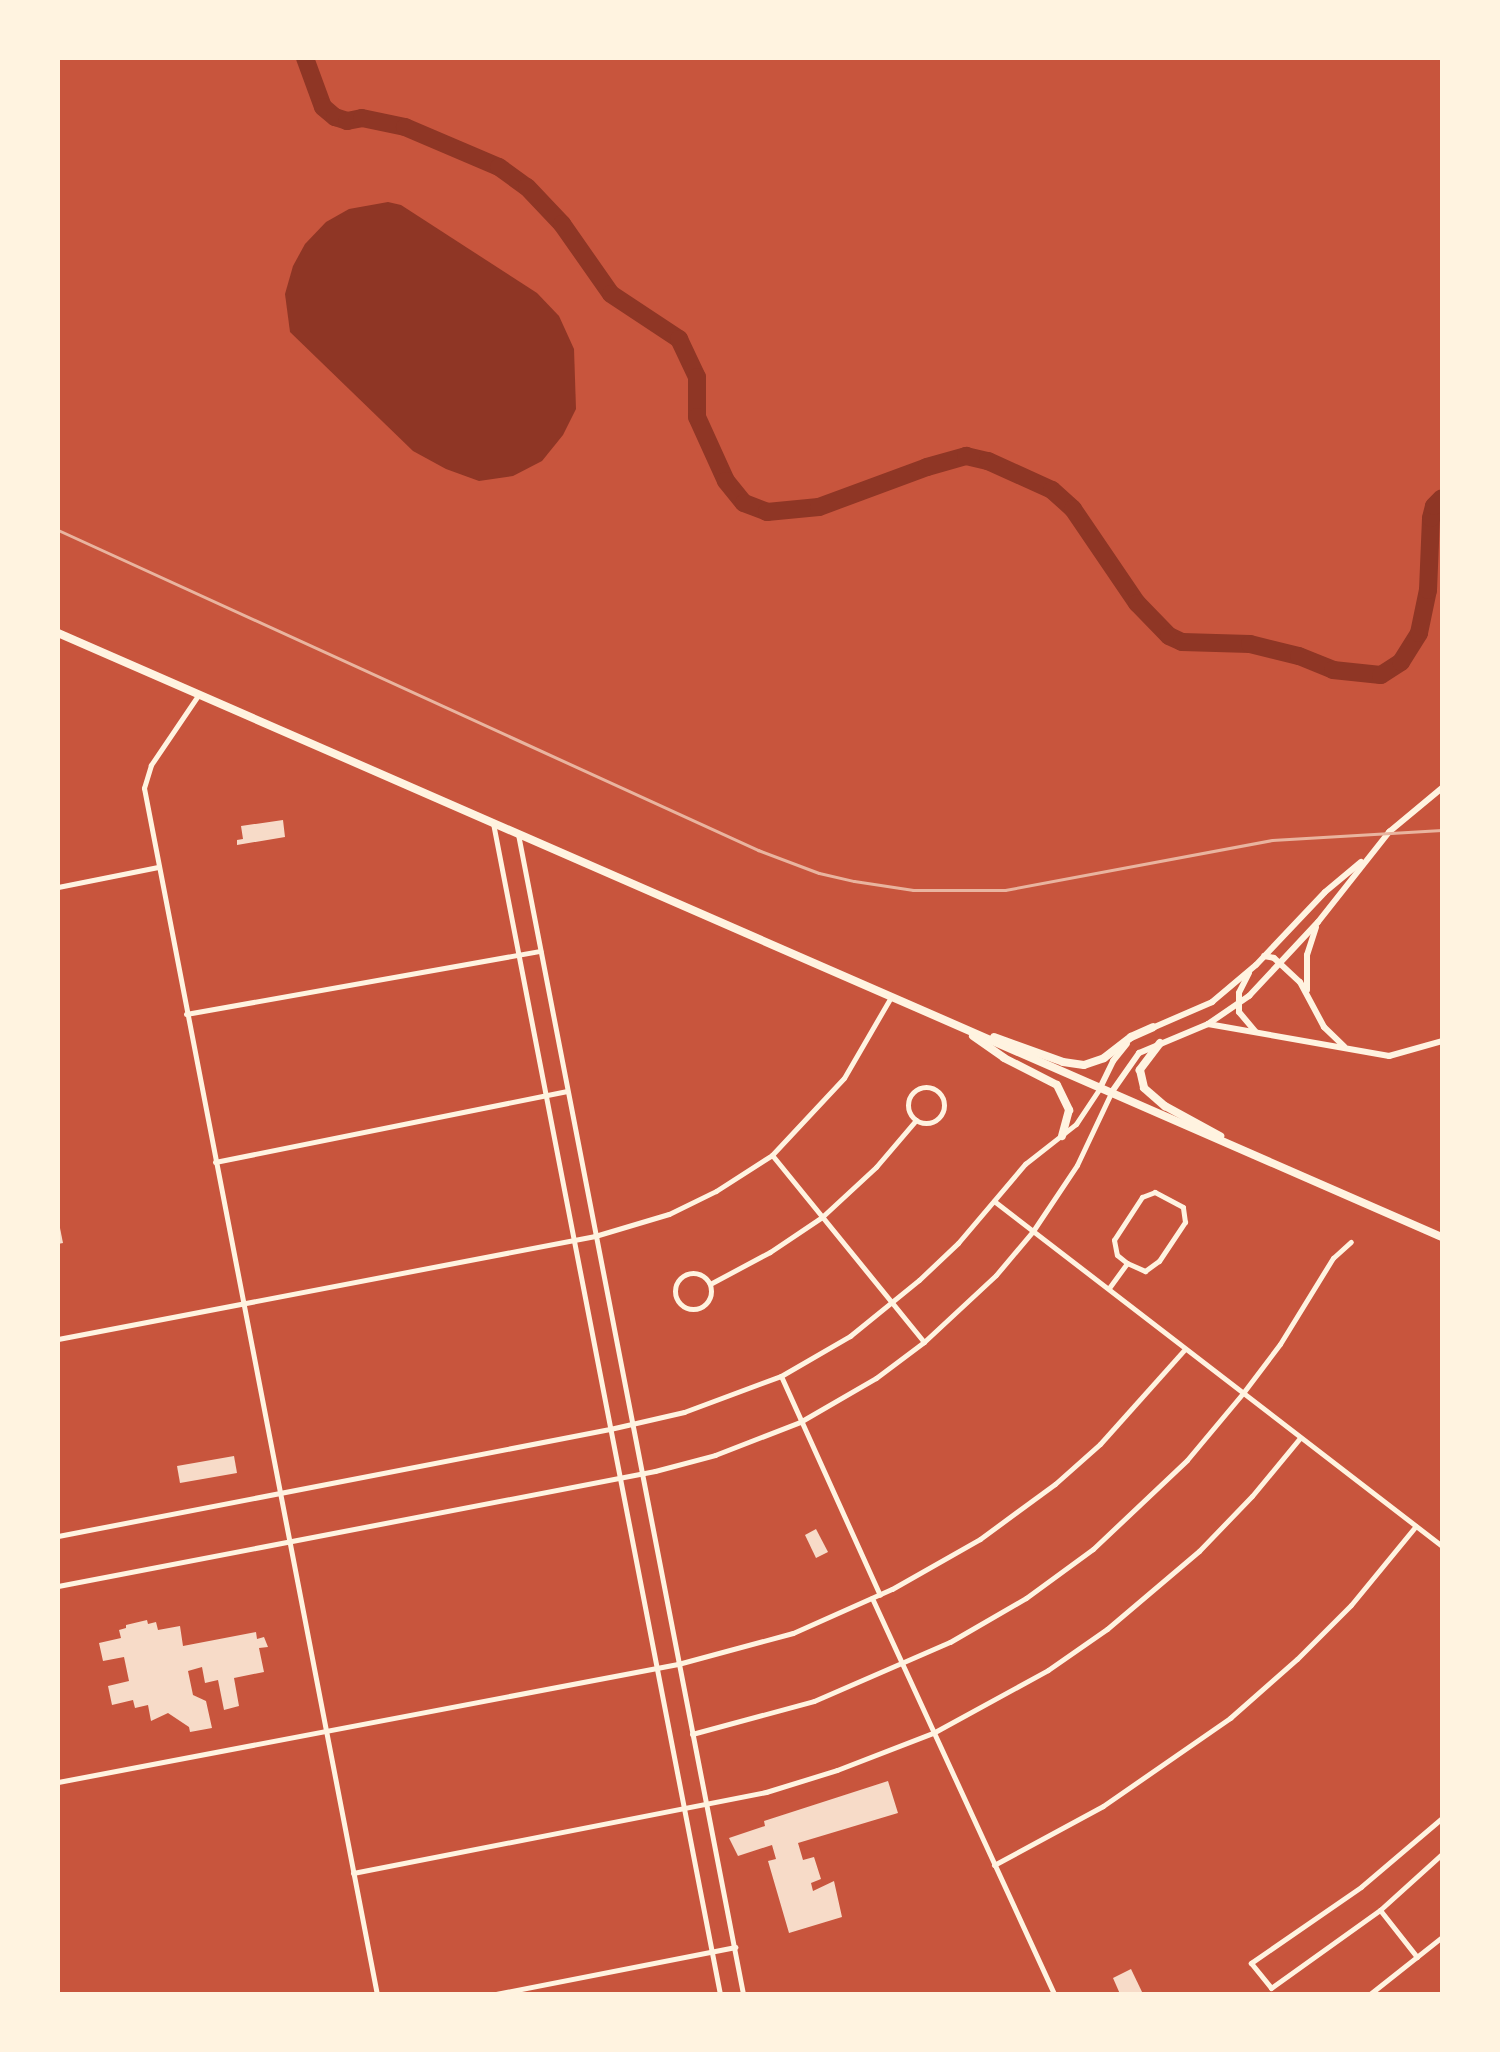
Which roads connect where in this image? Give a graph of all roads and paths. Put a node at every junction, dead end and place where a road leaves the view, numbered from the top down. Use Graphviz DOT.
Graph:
graph roads {
  1 [pos="58,633"];
  2 [pos="199,694"];
  3 [pos="1442,788"];
  4 [pos="493,822"];
  5 [pos="518,834"];
  6 [pos="1370,854"];
  7 [pos="158,867"];
  8 [pos="58,887"];
  9 [pos="1318,922"];
  10 [pos="540,951"];
  11 [pos="518,955"];
  12 [pos="1264,956"];
  13 [pos="1280,963"];
  14 [pos="1256,965"];
  15 [pos="1307,993"];
  16 [pos="891,996"];
  17 [pos="1238,1004"];
  18 [pos="186,1014"];
  19 [pos="1208,1024"];
  20 [pos="959,1026"];
  21 [pos="1153,1027"];
  22 [pos="1256,1032"];
  23 [pos="982,1036"];
  24 [pos="1442,1041"];
  25 [pos="1160,1043"];
  26 [pos="1347,1047"];
  27 [pos="1100,1088"];
  28 [pos="566,1091"];
  29 [pos="1111,1093"];
  30 [pos="545,1096"];
  31 [pos="916,1120"];
  32 [pos="1062,1136"];
  33 [pos="1234,1145"];
  34 [pos="772,1155"];
  35 [pos="215,1162"];
  36 [pos="994,1201"];
  37 [pos="822,1217"];
  38 [pos="1033,1231"];
  39 [pos="595,1236"];
  40 [pos="1442,1237"];
  41 [pos="573,1240"];
  42 [pos="1351,1242"];
  43 [pos="1127,1263"];
  44 [pos="710,1284"];
  45 [pos="1109,1288"];
  46 [pos="892,1304"];
  47 [pos="242,1306"];
  48 [pos="58,1339"];
  49 [pos="924,1342"];
  50 [pos="1185,1349"];
  51 [pos="781,1376"];
  52 [pos="1243,1393"];
  53 [pos="800,1422"];
  54 [pos="631,1424"];
  55 [pos="610,1429"];
  56 [pos="1300,1438"];
  57 [pos="642,1473"];
  58 [pos="619,1478"];
  59 [pos="280,1492"];
  60 [pos="1416,1526"];
  61 [pos="58,1536"];
  62 [pos="288,1542"];
  63 [pos="1442,1546"];
  64 [pos="58,1586"];
  65 [pos="880,1595"];
  66 [pos="872,1598"];
  67 [pos="678,1664"];
  68 [pos="903,1664"];
  69 [pos="656,1666"];
  70 [pos="327,1731"];
  71 [pos="933,1733"];
  72 [pos="692,1734"];
  73 [pos="58,1782"];
  74 [pos="706,1806"];
  75 [pos="684,1810"];
  76 [pos="1442,1818"];
  77 [pos="1442,1854"];
  78 [pos="994,1865"];
  79 [pos="353,1873"];
  80 [pos="1380,1910"];
  81 [pos="1442,1937"];
  82 [pos="735,1947"];
  83 [pos="711,1952"];
  84 [pos="1417,1957"];
  85 [pos="377,1994"];
  86 [pos="496,1994"];
  87 [pos="720,1994"];
  88 [pos="743,1994"];
  89 [pos="1054,1994"];
  90 [pos="1370,1994"];
  1 -- 2 [label="main road"];
  2 -- 4 [label="main road"];
  2 -- 7 [label="street"];
  3 -- 6 [label="street"];
  4 -- 5 [label="main road"];
  4 -- 11 [label="street"];
  5 -- 10 [label="street"];
  5 -- 16 [label="main road"];
  6 -- 9 [label="street"];
  6 -- 12 [label="street"];
  7 -- 8 [label="street"];
  7 -- 18 [label="street"];
  9 -- 13 [label="street"];
  9 -- 15 [label="street"];
  10 -- 11 [label="street"];
  10 -- 28 [label="street"];
  11 -- 18 [label="street"];
  11 -- 30 [label="street"];
  12 -- 13 [label="street"];
  12 -- 14 [label="street"];
  13 -- 15 [label="street"];
  13 -- 17 [label="street"];
  14 -- 17 [label="street"];
  14 -- 21 [label="street"];
  15 -- 26 [label="street"];
  16 -- 20 [label="main road"];
  16 -- 34 [label="street"];
  17 -- 19 [label="street"];
  17 -- 22 [label="street"];
  18 -- 35 [label="street"];
  19 -- 22 [label="street"];
  19 -- 25 [label="street"];
  20 -- 23 [label="main road"];
  20 -- 32 [label="main road"];
  21 -- 23 [label="main road"];
  21 -- 27 [label="street"];
  22 -- 26 [label="street"];
  23 -- 27 [label="main road"];
  24 -- 26 [label="street"];
  25 -- 29 [label="street"];
  25 -- 33 [label="main road"];
  27 -- 29 [label="main road"];
  27 -- 32 [label="street"];
  28 -- 30 [label="street"];
  28 -- 39 [label="street"];
  29 -- 33 [label="main road"];
  29 -- 38 [label="street"];
  30 -- 35 [label="street"];
  30 -- 41 [label="street"];
  31 -- 31 [label="street"];
  31 -- 37 [label="street"];
  32 -- 36 [label="street"];
  33 -- 40 [label="main road"];
  34 -- 37 [label="street"];
  34 -- 39 [label="street"];
  35 -- 47 [label="street"];
  36 -- 38 [label="street"];
  36 -- 46 [label="street"];
  37 -- 44 [label="street"];
  37 -- 46 [label="street"];
  38 -- 45 [label="street"];
  38 -- 49 [label="street"];
  39 -- 41 [label="street"];
  39 -- 54 [label="street"];
  41 -- 47 [label="street"];
  41 -- 55 [label="street"];
  42 -- 52 [label="street"];
  43 -- 43 [label="street"];
  43 -- 45 [label="street"];
  44 -- 44 [label="street"];
  45 -- 50 [label="street"];
  46 -- 49 [label="street"];
  46 -- 51 [label="street"];
  47 -- 48 [label="street"];
  47 -- 59 [label="street"];
  49 -- 53 [label="street"];
  50 -- 52 [label="street"];
  50 -- 65 [label="street"];
  51 -- 53 [label="street"];
  51 -- 54 [label="street"];
  52 -- 56 [label="street"];
  52 -- 68 [label="street"];
  53 -- 57 [label="street"];
  53 -- 65 [label="street"];
  54 -- 55 [label="street"];
  54 -- 57 [label="street"];
  55 -- 58 [label="street"];
  55 -- 59 [label="street"];
  56 -- 60 [label="street"];
  56 -- 71 [label="street"];
  57 -- 58 [label="street"];
  57 -- 67 [label="street"];
  58 -- 62 [label="street"];
  58 -- 69 [label="street"];
  59 -- 61 [label="street"];
  59 -- 62 [label="street"];
  60 -- 63 [label="street"];
  60 -- 78 [label="street"];
  62 -- 64 [label="street"];
  62 -- 70 [label="street"];
  65 -- 66 [label="street"];
  66 -- 67 [label="street"];
  66 -- 68 [label="street"];
  67 -- 69 [label="street"];
  67 -- 72 [label="street"];
  68 -- 71 [label="street"];
  68 -- 72 [label="street"];
  69 -- 70 [label="street"];
  69 -- 75 [label="street"];
  70 -- 73 [label="street"];
  70 -- 79 [label="street"];
  71 -- 74 [label="street"];
  71 -- 78 [label="street"];
  72 -- 74 [label="street"];
  74 -- 75 [label="street"];
  74 -- 82 [label="street"];
  75 -- 79 [label="street"];
  75 -- 83 [label="street"];
  76 -- 80 [label="street"];
  77 -- 80 [label="street"];
  78 -- 89 [label="street"];
  79 -- 85 [label="street"];
  80 -- 84 [label="street"];
  81 -- 84 [label="street"];
  82 -- 83 [label="street"];
  82 -- 88 [label="street"];
  83 -- 86 [label="street"];
  83 -- 87 [label="street"];
  84 -- 90 [label="street"];
}
